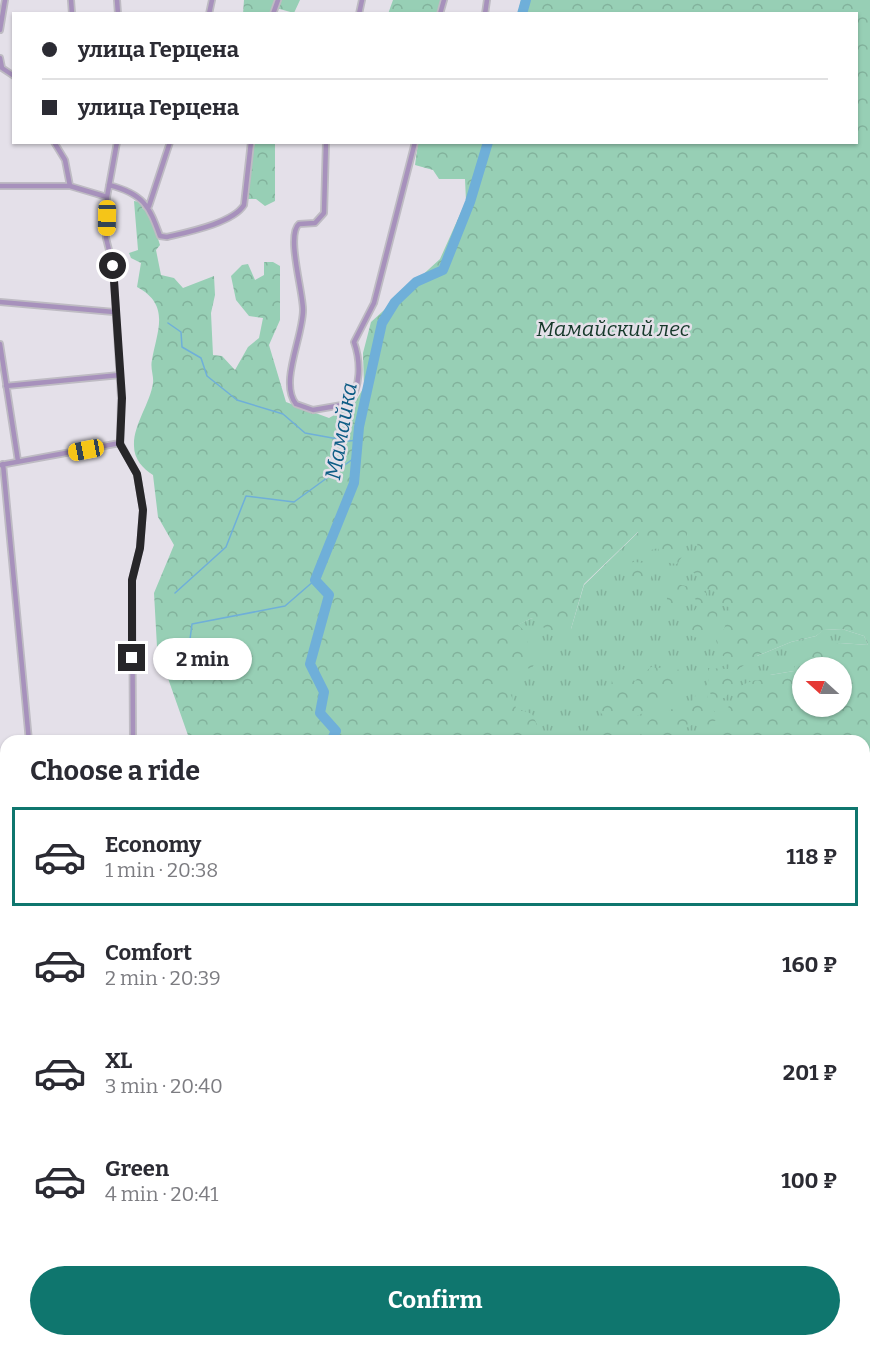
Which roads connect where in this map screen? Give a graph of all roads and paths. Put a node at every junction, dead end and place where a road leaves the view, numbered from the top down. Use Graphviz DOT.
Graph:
graph roads {
  1 [pos="5,0"];
  2 [pos="0,30"];
  3 [pos="0,58"];
  4 [pos="12,75"];
  5 [pos="55,144"];
  6 [pos="117,144"];
  7 [pos="169,144"];
  8 [pos="251,144"];
  9 [pos="326,144"];
  10 [pos="415,144"];
  11 [pos="110,185"];
  12 [pos="0,186"];
  13 [pos="70,186"];
  14 [pos="107,197"];
  15 [pos="148,206"];
  16 [pos="0,302"];
  17 [pos="114,312"];
  18 [pos="0,344"];
  19 [pos="120,375"];
  20 [pos="6,386"];
  21 [pos="120,444"];
  22 [pos="18,461"];
  23 [pos="2,464"];
  24 [pos="28,735"];
  25 [pos="133,735"];
  1 -- 2 [label="street"];
  3 -- 4 [label="street"];
  5 -- 13 [label="street"];
  6 -- 11 [label="street"];
  7 -- 15 [label="street"];
  8 -- 15 [label="street"];
  9 -- 10 [label="street"];
  11 -- 14 [label="street"];
  11 -- 15 [label="street"];
  12 -- 13 [label="street"];
  13 -- 14 [label="street"];
  14 -- 17 [label="street"];
  16 -- 17 [label="street"];
  17 -- 19 [label="street"];
  18 -- 20 [label="street"];
  19 -- 20 [label="street"];
  19 -- 21 [label="street"];
  20 -- 22 [label="street"];
  21 -- 22 [label="street"];
  21 -- 25 [label="street"];
  22 -- 23 [label="street"];
  23 -- 24 [label="street"];
}
